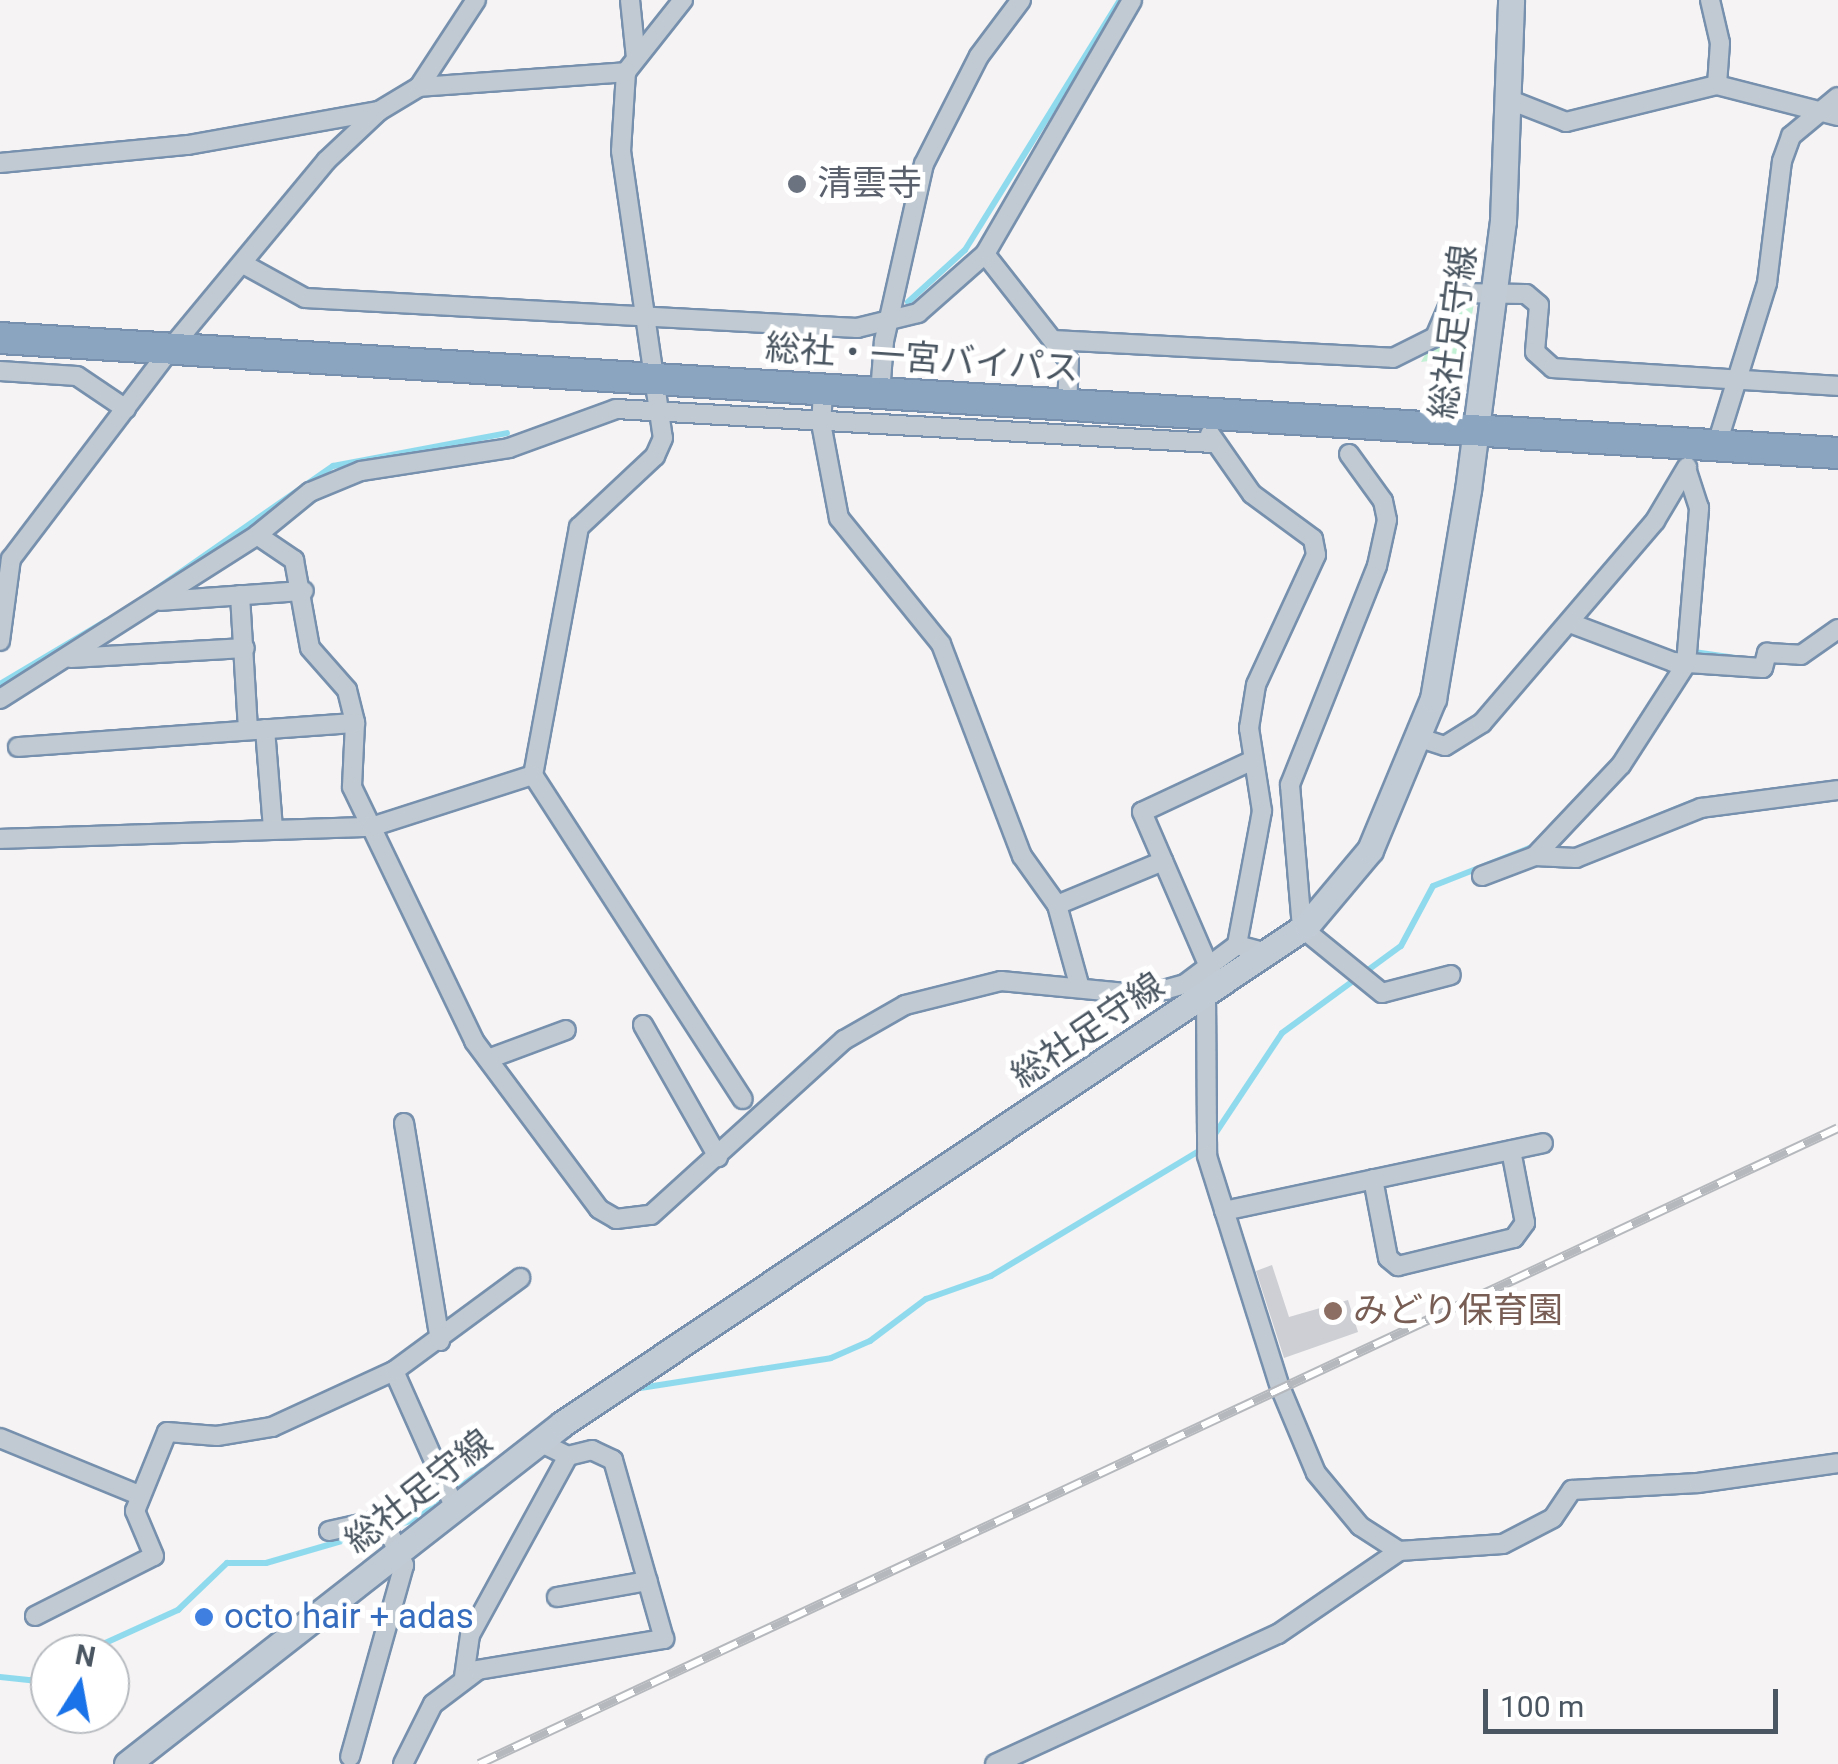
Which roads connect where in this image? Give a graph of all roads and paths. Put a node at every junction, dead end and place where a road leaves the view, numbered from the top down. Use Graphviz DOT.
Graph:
graph roads {
  1 [pos="476,0"];
  2 [pos="630,0"];
  3 [pos="683,0"];
  4 [pos="1021,0"];
  5 [pos="1132,0"];
  6 [pos="1511,0"];
  7 [pos="1710,0"];
  8 [pos="631,65"];
  9 [pos="1718,85"];
  10 [pos="419,87"];
  11 [pos="1838,97"];
  12 [pos="1510,100"];
  13 [pos="379,111"];
  14 [pos="1816,115"];
  15 [pos="1838,116"];
  16 [pos="0,163"];
  17 [pos="985,254"];
  18 [pos="245,265"];
  19 [pos="1495,293"];
  20 [pos="644,312"];
  21 [pos="889,322"];
  22 [pos="0,338"];
  23 [pos="1053,340"];
  24 [pos="171,348"];
  25 [pos="0,371"];
  26 [pos="655,378"];
  27 [pos="1732,378"];
  28 [pos="1838,386"];
  29 [pos="823,390"];
  30 [pos="880,394"];
  31 [pos="1066,407"];
  32 [pos="126,409"];
  33 [pos="661,417"];
  34 [pos="821,423"];
  35 [pos="1209,430"];
  36 [pos="1476,432"];
  37 [pos="1838,453"];
  38 [pos="1349,454"];
  39 [pos="1698,454"];
  40 [pos="257,535"];
  41 [pos="304,591"];
  42 [pos="240,595"];
  43 [pos="156,601"];
  44 [pos="1570,623"];
  45 [pos="1838,629"];
  46 [pos="0,641"];
  47 [pos="245,648"];
  48 [pos="70,658"];
  49 [pos="1683,658"];
  50 [pos="0,699"];
  51 [pos="355,723"];
  52 [pos="257,730"];
  53 [pos="1420,738"];
  54 [pos="18,747"];
  55 [pos="1252,761"];
  56 [pos="533,775"];
  57 [pos="1838,790"];
  58 [pos="371,827"];
  59 [pos="272,828"];
  60 [pos="0,839"];
  61 [pos="1534,856"];
  62 [pos="1163,861"];
  63 [pos="1482,876"];
  64 [pos="1057,906"];
  65 [pos="1302,928"];
  66 [pos="1238,945"];
  67 [pos="1266,953"];
  68 [pos="1451,976"];
  69 [pos="1211,981"];
  70 [pos="1080,988"];
  71 [pos="643,1025"];
  72 [pos="566,1030"];
  73 [pos="488,1059"];
  74 [pos="743,1098"];
  75 [pos="404,1123"];
  76 [pos="1543,1143"];
  77 [pos="1511,1150"];
  78 [pos="718,1156"];
  79 [pos="1374,1179"];
  80 [pos="1224,1211"];
  81 [pos="520,1278"];
  82 [pos="440,1341"];
  83 [pos="394,1371"];
  84 [pos="0,1438"];
  85 [pos="539,1442"];
  86 [pos="568,1456"];
  87 [pos="1838,1463"];
  88 [pos="139,1494"];
  89 [pos="455,1508"];
  90 [pos="329,1531"];
  91 [pos="1399,1551"];
  92 [pos="398,1552"];
  93 [pos="648,1581"];
  94 [pos="556,1597"];
  95 [pos="35,1616"];
  96 [pos="464,1677"];
  97 [pos="350,1757"];
  98 [pos="127,1764"];
  99 [pos="403,1764"];
  100 [pos="995,1764"];
  1 -- 10 [label="street"];
  2 -- 8 [label="street"];
  3 -- 8 [label="street"];
  4 -- 21 [label="street"];
  5 -- 17 [label="street"];
  6 -- 12 [label="main road, 総社足守線"];
  7 -- 9 [label="street"];
  8 -- 10 [label="street"];
  8 -- 20 [label="street"];
  9 -- 12 [label="street"];
  9 -- 14 [label="street"];
  10 -- 13 [label="street"];
  11 -- 14 [label="street"];
  12 -- 19 [label="main road, 総社足守線"];
  13 -- 16 [label="street"];
  13 -- 18 [label="street"];
  14 -- 15 [label="street"];
  14 -- 27 [label="street"];
  17 -- 21 [label="street"];
  17 -- 23 [label="street"];
  18 -- 20 [label="street"];
  18 -- 24 [label="street"];
  19 -- 23 [label="street"];
  19 -- 27 [label="street"];
  19 -- 36 [label="main road, 総社足守線"];
  20 -- 21 [label="street"];
  20 -- 26 [label="street"];
  21 -- 30 [label="street"];
  22 -- 24 [label="highway, 総社・一宮バイパス"];
  23 -- 31 [label="street"];
  24 -- 26 [label="highway, 総社・一宮バイパス"];
  24 -- 32 [label="street"];
  25 -- 32 [label="street"];
  26 -- 29 [label="highway, 総社・一宮バイパス"];
  26 -- 33 [label="street"];
  27 -- 28 [label="street"];
  27 -- 39 [label="street"];
  29 -- 30 [label="highway, 総社・一宮バイパス"];
  29 -- 34 [label="street"];
  30 -- 31 [label="highway, 総社・一宮バイパス"];
  31 -- 35 [label="highway, 総社・一宮バイパス"];
  32 -- 46 [label="street"];
  33 -- 34 [label="street"];
  33 -- 40 [label="street"];
  33 -- 56 [label="street"];
  34 -- 35 [label="street"];
  34 -- 64 [label="street"];
  35 -- 36 [label="highway, 総社・一宮バイパス"];
  35 -- 55 [label="street"];
  36 -- 39 [label="highway, 総社・一宮バイパス"];
  36 -- 53 [label="main road, 総社足守線"];
  37 -- 39 [label="highway, 総社・一宮バイパス"];
  38 -- 65 [label="street"];
  39 -- 44 [label="street"];
  39 -- 49 [label="street"];
  40 -- 41 [label="street"];
  40 -- 43 [label="street"];
  41 -- 42 [label="street"];
  41 -- 51 [label="street"];
  42 -- 43 [label="street"];
  42 -- 47 [label="street"];
  43 -- 48 [label="street"];
  44 -- 49 [label="street"];
  44 -- 53 [label="street"];
  45 -- 49 [label="street"];
  47 -- 48 [label="street"];
  47 -- 52 [label="street"];
  48 -- 50 [label="street"];
  49 -- 61 [label="street"];
  51 -- 52 [label="street"];
  51 -- 58 [label="street"];
  52 -- 54 [label="street"];
  52 -- 59 [label="street"];
  53 -- 65 [label="main road, 総社足守線"];
  55 -- 62 [label="street"];
  55 -- 66 [label="street"];
  56 -- 58 [label="street"];
  56 -- 74 [label="street"];
  57 -- 61 [label="street"];
  58 -- 59 [label="street"];
  58 -- 73 [label="street"];
  59 -- 60 [label="street"];
  61 -- 63 [label="street"];
  62 -- 64 [label="street"];
  62 -- 69 [label="street"];
  64 -- 70 [label="street"];
  65 -- 67 [label="main road, 総社足守線"];
  65 -- 68 [label="street"];
  66 -- 67 [label="street"];
  66 -- 69 [label="street"];
  67 -- 69 [label="main road, 総社足守線"];
  69 -- 70 [label="street"];
  69 -- 80 [label="street"];
  69 -- 85 [label="main road, 総社足守線"];
  70 -- 78 [label="street"];
  71 -- 78 [label="street"];
  72 -- 73 [label="street"];
  73 -- 78 [label="street"];
  75 -- 82 [label="street"];
  76 -- 77 [label="street"];
  77 -- 79 [label="street"];
  77 -- 79 [label="street"];
  79 -- 80 [label="street"];
  80 -- 91 [label="street"];
  81 -- 82 [label="street"];
  82 -- 83 [label="street"];
  83 -- 88 [label="street"];
  83 -- 89 [label="street"];
  84 -- 88 [label="street"];
  85 -- 86 [label="street"];
  85 -- 89 [label="main road, 総社足守線"];
  86 -- 93 [label="street"];
  86 -- 96 [label="street"];
  87 -- 91 [label="street"];
  88 -- 95 [label="street"];
  89 -- 92 [label="main road, 総社足守線"];
  90 -- 92 [label="street"];
  91 -- 100 [label="street"];
  92 -- 97 [label="street"];
  92 -- 98 [label="main road, 総社足守線"];
  93 -- 94 [label="street"];
  93 -- 96 [label="street"];
  96 -- 99 [label="street"];
}
